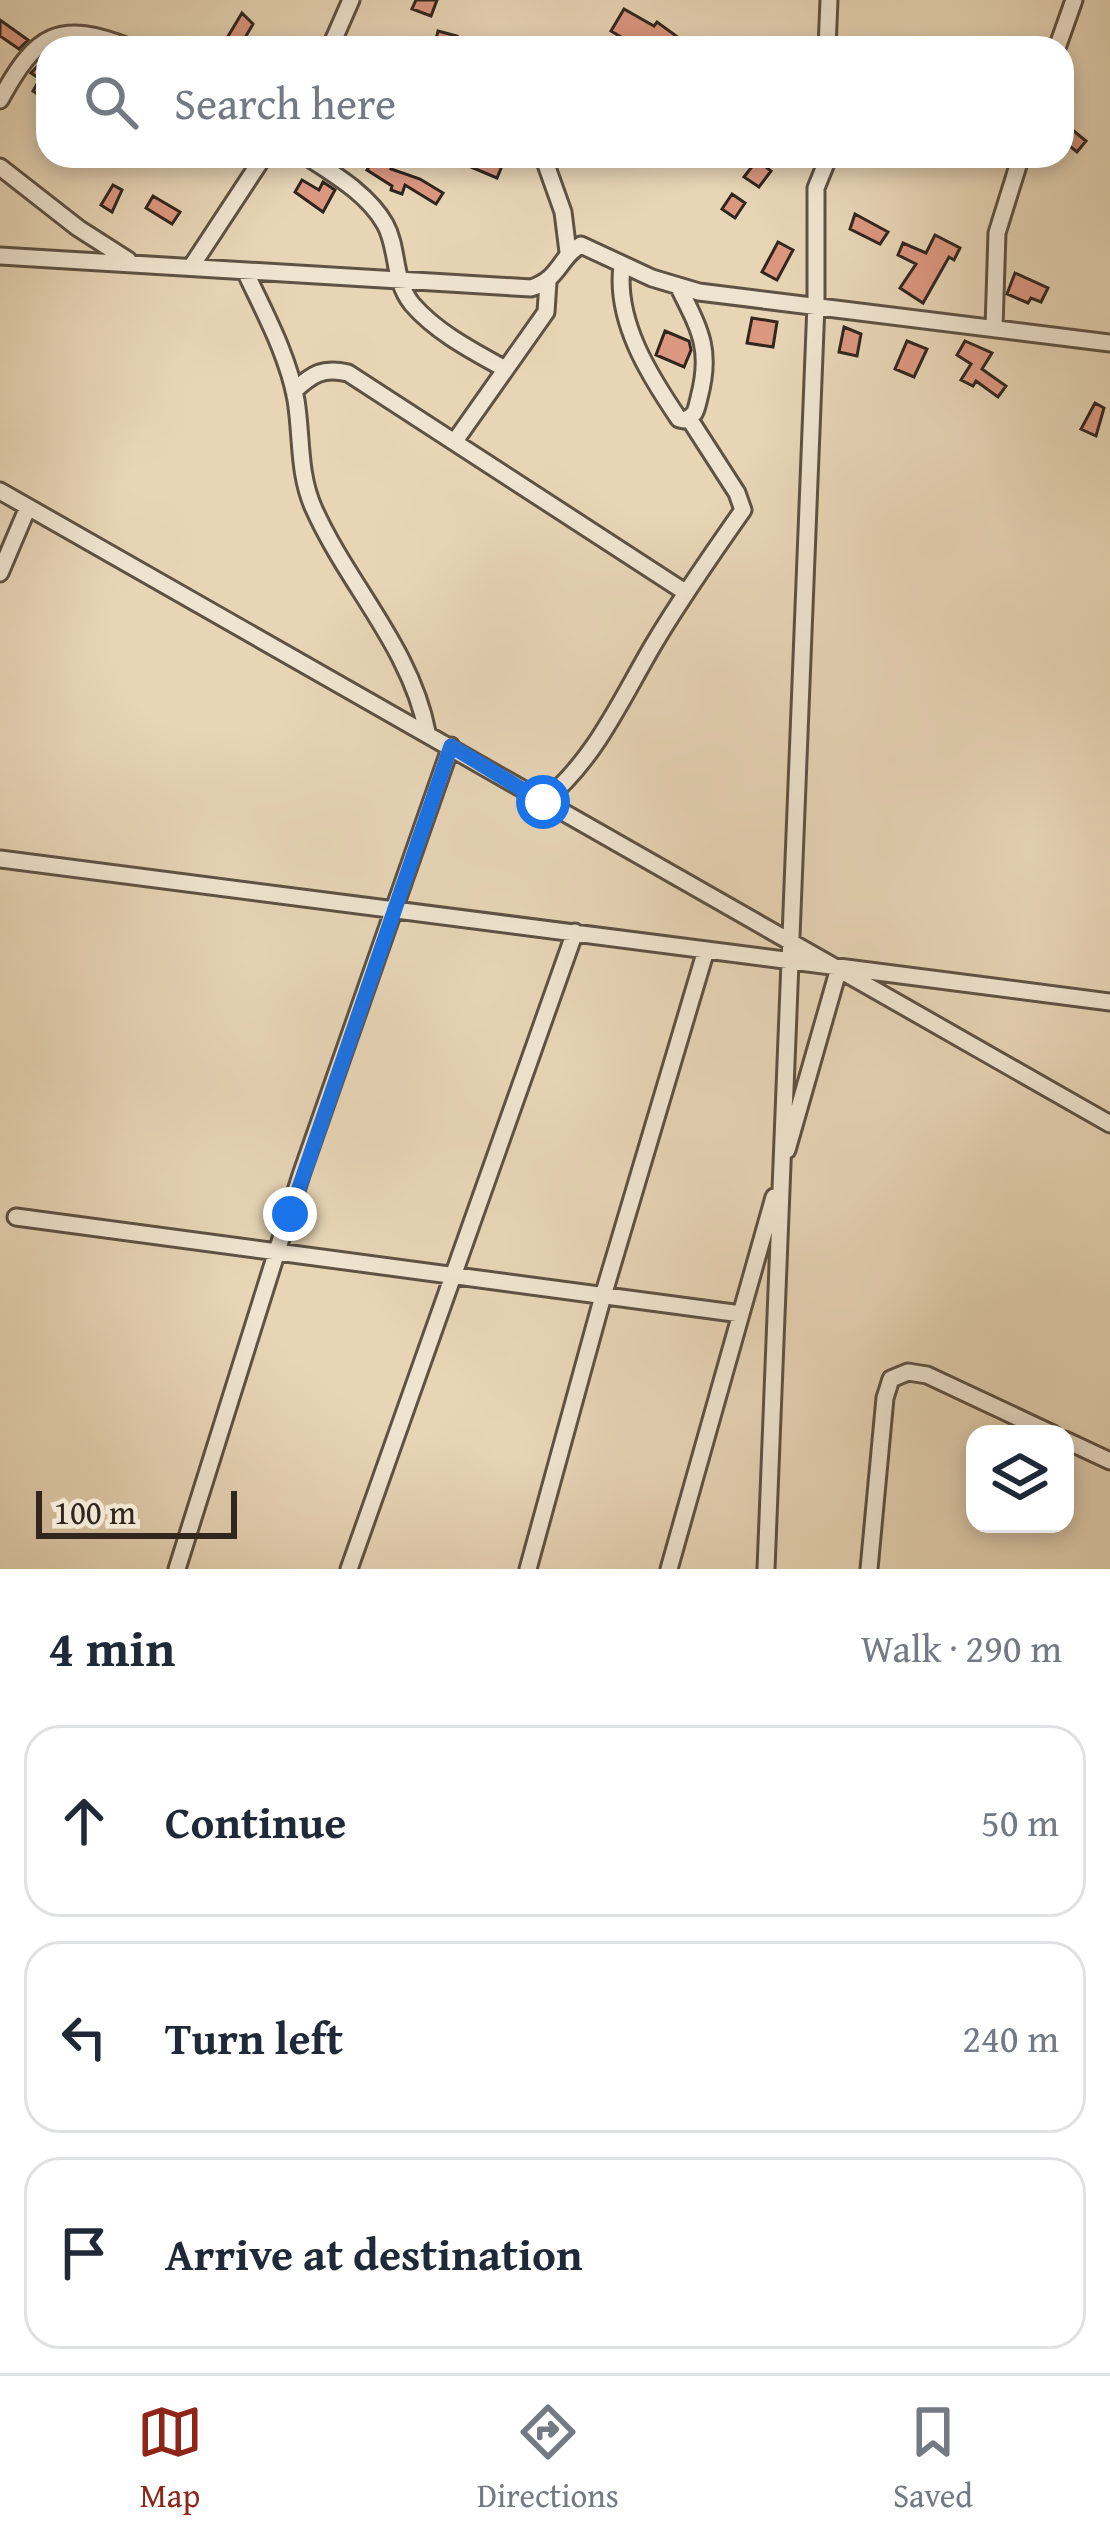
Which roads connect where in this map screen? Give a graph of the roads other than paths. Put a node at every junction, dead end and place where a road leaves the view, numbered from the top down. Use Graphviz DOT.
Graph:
graph roads {
  1 [pos="351,0"];
  2 [pos="829,0"];
  3 [pos="1074,0"];
  4 [pos="341,36"];
  5 [pos="828,36"];
  6 [pos="1062,36"];
  7 [pos="36,45"];
  8 [pos="0,100"];
  9 [pos="0,167"];
  10 [pos="256,168"];
  11 [pos="324,168"];
  12 [pos="547,168"];
  13 [pos="824,168"];
  14 [pos="1017,168"];
  15 [pos="568,252"];
  16 [pos="0,256"];
  17 [pos="134,264"];
  18 [pos="622,266"];
  19 [pos="191,267"];
  20 [pos="245,271"];
  21 [pos="398,280"];
  22 [pos="548,282"];
  23 [pos="678,286"];
  24 [pos="816,304"];
  25 [pos="994,328"];
  26 [pos="1110,343"];
  27 [pos="506,369"];
  28 [pos="293,391"];
  29 [pos="689,420"];
  30 [pos="455,441"];
  31 [pos="0,491"];
  32 [pos="28,507"];
  33 [pos="0,573"];
  34 [pos="685,592"];
  35 [pos="427,732"];
  36 [pos="451,746"];
  37 [pos="543,802"];
  38 [pos="0,859"];
  39 [pos="394,908"];
  40 [pos="575,932"];
  41 [pos="789,939"];
  42 [pos="706,950"];
  43 [pos="788,961"];
  44 [pos="839,968"];
  45 [pos="1110,1001"];
  46 [pos="1110,1124"];
  47 [pos="781,1173"];
  48 [pos="16,1217"];
  49 [pos="278,1252"];
  50 [pos="455,1276"];
  51 [pos="603,1296"];
  52 [pos="741,1314"];
  53 [pos="1033,1425"];
  54 [pos="1074,1444"];
  55 [pos="1110,1461"];
  56 [pos="177,1569"];
  57 [pos="350,1569"];
  58 [pos="529,1569"];
  59 [pos="669,1569"];
  60 [pos="766,1569"];
  61 [pos="868,1569"];
  1 -- 4 [label="street"];
  2 -- 5 [label="street"];
  3 -- 6 [label="street"];
  7 -- 8 [label="street"];
  9 -- 17 [label="street"];
  10 -- 19 [label="street"];
  11 -- 21 [label="street"];
  12 -- 15 [label="street"];
  13 -- 24 [label="street"];
  14 -- 25 [label="street"];
  15 -- 18 [label="street"];
  15 -- 22 [label="street"];
  16 -- 17 [label="street"];
  17 -- 19 [label="street"];
  18 -- 23 [label="street"];
  18 -- 29 [label="street"];
  19 -- 20 [label="street"];
  20 -- 21 [label="street"];
  20 -- 28 [label="street"];
  21 -- 22 [label="street"];
  21 -- 27 [label="street"];
  22 -- 27 [label="street"];
  23 -- 24 [label="street"];
  23 -- 29 [label="street"];
  24 -- 25 [label="street"];
  24 -- 41 [label="street"];
  25 -- 26 [label="street"];
  27 -- 30 [label="street"];
  28 -- 30 [label="street"];
  28 -- 35 [label="street"];
  29 -- 34 [label="street"];
  30 -- 34 [label="street"];
  31 -- 32 [label="street"];
  32 -- 33 [label="street"];
  32 -- 35 [label="street"];
  34 -- 37 [label="street"];
  35 -- 36 [label="street"];
  36 -- 37 [label="street"];
  36 -- 39 [label="street"];
  37 -- 41 [label="street"];
  38 -- 39 [label="street"];
  39 -- 40 [label="street"];
  39 -- 49 [label="street"];
  40 -- 42 [label="street"];
  40 -- 50 [label="street"];
  41 -- 43 [label="street"];
  41 -- 44 [label="street"];
  42 -- 43 [label="street"];
  42 -- 51 [label="street"];
  43 -- 44 [label="street"];
  43 -- 47 [label="street"];
  44 -- 45 [label="street"];
  44 -- 46 [label="street"];
  44 -- 47 [label="street"];
  47 -- 52 [label="street"];
  47 -- 60 [label="street"];
  48 -- 49 [label="street"];
  49 -- 50 [label="street"];
  49 -- 56 [label="street"];
  50 -- 51 [label="street"];
  50 -- 57 [label="street"];
  51 -- 52 [label="street"];
  51 -- 58 [label="street"];
  52 -- 59 [label="street"];
  53 -- 61 [label="street"];
  54 -- 55 [label="street"];
}
